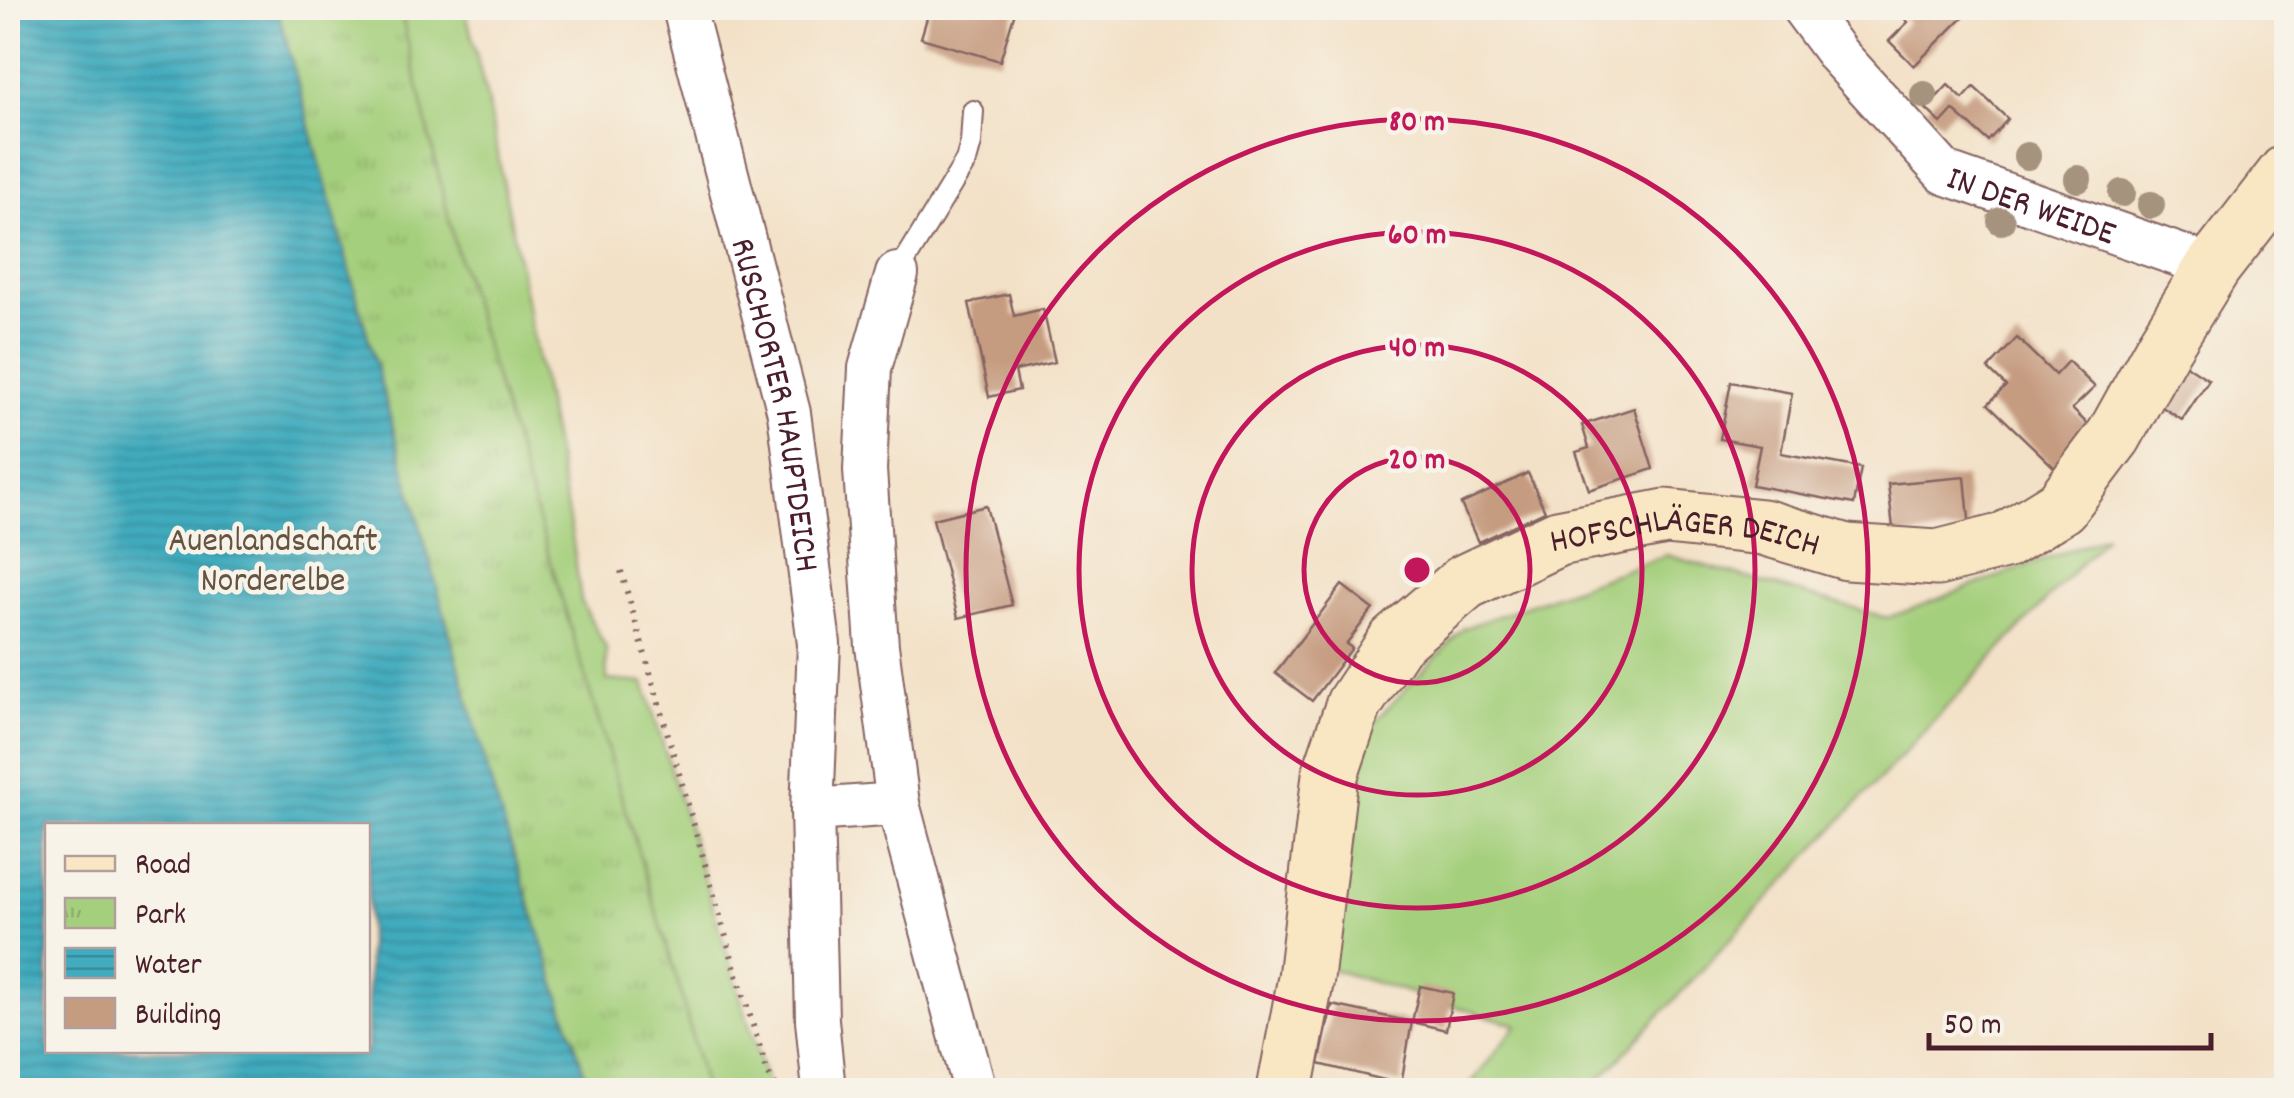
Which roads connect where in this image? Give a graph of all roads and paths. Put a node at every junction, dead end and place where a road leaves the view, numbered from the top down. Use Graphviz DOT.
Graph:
graph roads {
  1 [pos="684,8"];
  2 [pos="1803,8"];
  3 [pos="973,110"];
  4 [pos="2286,174"];
  5 [pos="2213,267"];
  6 [pos="897,274"];
  7 [pos="621,571"];
  8 [pos="898,804"];
  9 [pos="812,810"];
  10 [pos="778,1090"];
  11 [pos="824,1090"];
  12 [pos="975,1090"];
  13 [pos="1285,1090"];
  1 -- 9 [label="street, RUSCHORTER HAUPTDEICH"];
  2 -- 5 [label="street, IN DER WEIDE"];
  3 -- 6 [label="lane"];
  4 -- 5 [label="street, HOFSCHLÄGER DEICH"];
  5 -- 13 [label="street, HOFSCHLÄGER DEICH"];
  6 -- 8 [label="street, RUSCHORTER HAUPTDEICH"];
  7 -- 10 [label="path"];
  8 -- 9 [label="street"];
  8 -- 12 [label="street, RUSCHORTER HAUPTDEICH"];
  9 -- 11 [label="street, RUSCHORTER HAUPTDEICH"];
}
